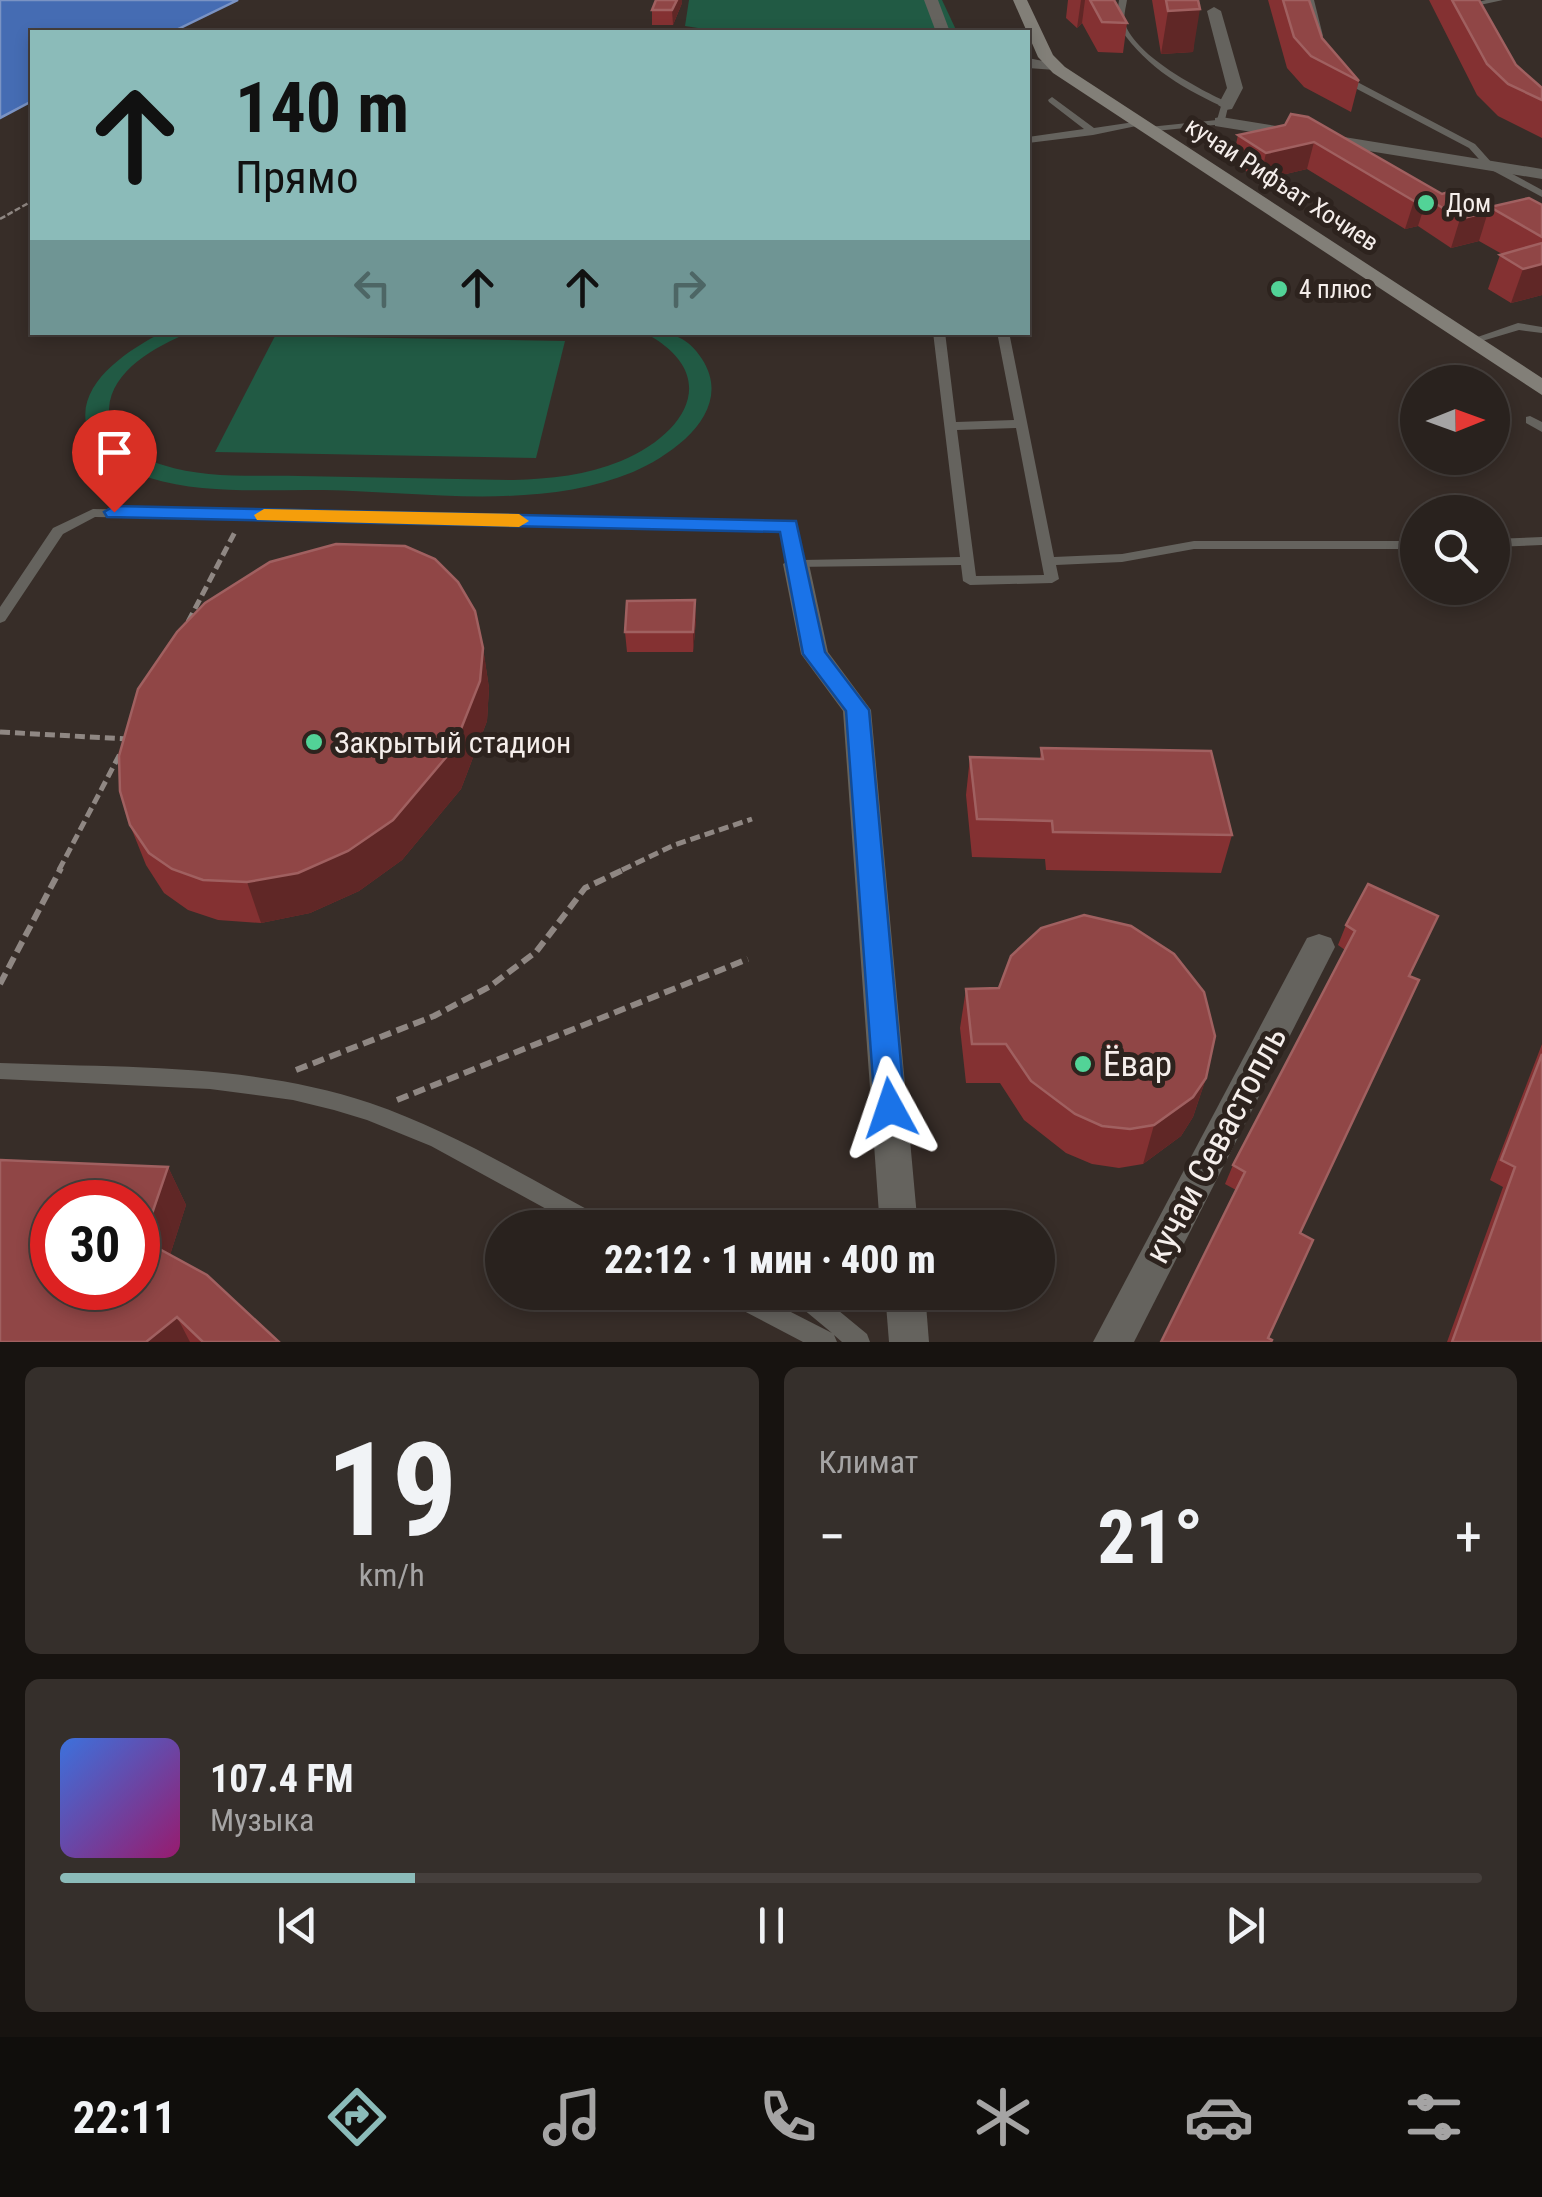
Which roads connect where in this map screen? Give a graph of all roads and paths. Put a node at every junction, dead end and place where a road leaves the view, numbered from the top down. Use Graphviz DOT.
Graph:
graph roads {
  1 [pos="931,0"];
  2 [pos="1020,0"];
  3 [pos="1123,0"];
  4 [pos="1310,0"];
  5 [pos="1499,0"];
  6 [pos="1462,3"];
  7 [pos="1214,11"];
  8 [pos="1482,18"];
  9 [pos="942,30"];
  10 [pos="1325,50"];
  11 [pos="1030,63"];
  12 [pos="1054,65"];
  13 [pos="1330,66"];
  14 [pos="1052,100"];
  15 [pos="1223,113"];
  16 [pos="1145,127"];
  17 [pos="1092,132"];
  18 [pos="1318,137"];
  19 [pos="1030,140"];
  20 [pos="1350,156"];
  21 [pos="1489,165"];
  22 [pos="1542,174"];
  23 [pos="1542,194"];
  24 [pos="30,202"];
  25 [pos="0,219"];
  26 [pos="1542,330"];
  27 [pos="939,335"];
  28 [pos="1003,335"];
  29 [pos="1472,342"];
  30 [pos="1542,388"];
  31 [pos="1020,424"];
  32 [pos="951,426"];
  33 [pos="244,515"];
  34 [pos="1542,541"];
  35 [pos="1510,542"];
  36 [pos="1400,545"];
  37 [pos="969,561"];
  38 [pos="1049,562"];
  39 [pos="796,564"];
  40 [pos="0,618"];
  41 [pos="181,636"];
  42 [pos="136,722"];
  43 [pos="0,732"];
  44 [pos="128,740"];
  45 [pos="752,819"];
  46 [pos="1319,947"];
  47 [pos="748,959"];
  48 [pos="0,984"];
  49 [pos="0,1071"];
  50 [pos="251,1086"];
  51 [pos="366,1112"];
  52 [pos="567,1210"];
  53 [pos="899,1210"];
  54 [pos="765,1310"];
  55 [pos="820,1310"];
  56 [pos="906,1310"];
  57 [pos="826,1342"];
  58 [pos="859,1342"];
  59 [pos="909,1342"];
  60 [pos="1112,1342"];
  1 -- 9 [label="street"];
  2 -- 12 [label="main road, кучаи Рифъат Хочиев"];
  3 -- 15 [label="lane"];
  4 -- 10 [label="lane"];
  5 -- 6 [label="lane"];
  6 -- 8 [label="lane"];
  7 -- 15 [label="street"];
  11 -- 12 [label="street"];
  12 -- 16 [label="main road, кучаи Рифъат Хочиев"];
  13 -- 21 [label="lane"];
  14 -- 17 [label="lane"];
  15 -- 16 [label="lane"];
  15 -- 18 [label="street"];
  16 -- 17 [label="lane"];
  16 -- 29 [label="main road, кучаи Рифъат Хочиев"];
  17 -- 19 [label="lane"];
  18 -- 20 [label="lane"];
  18 -- 21 [label="street"];
  21 -- 22 [label="street"];
  21 -- 23 [label="lane"];
  24 -- 25 [label="path"];
  26 -- 29 [label="lane"];
  27 -- 32 [label="lane"];
  28 -- 31 [label="lane"];
  29 -- 30 [label="main road, кучаи Рифъат Хочиев"];
  31 -- 32 [label="lane"];
  31 -- 38 [label="lane"];
  32 -- 37 [label="lane"];
  33 -- 39 [label="lane"];
  33 -- 40 [label="lane"];
  33 -- 41 [label="path"];
  34 -- 35 [label="lane"];
  36 -- 38 [label="lane"];
  37 -- 38 [label="lane"];
  37 -- 39 [label="lane"];
  39 -- 53 [label="street"];
  42 -- 44 [label="path"];
  43 -- 44 [label="path"];
  44 -- 48 [label="path"];
  45 -- 50 [label="path"];
  46 -- 60 [label="street, кучаи Севастопль"];
  47 -- 51 [label="path"];
  49 -- 50 [label="lane"];
  50 -- 51 [label="lane"];
  51 -- 52 [label="lane"];
  54 -- 57 [label="lane"];
  55 -- 58 [label="lane"];
  56 -- 59 [label="street"];
}
